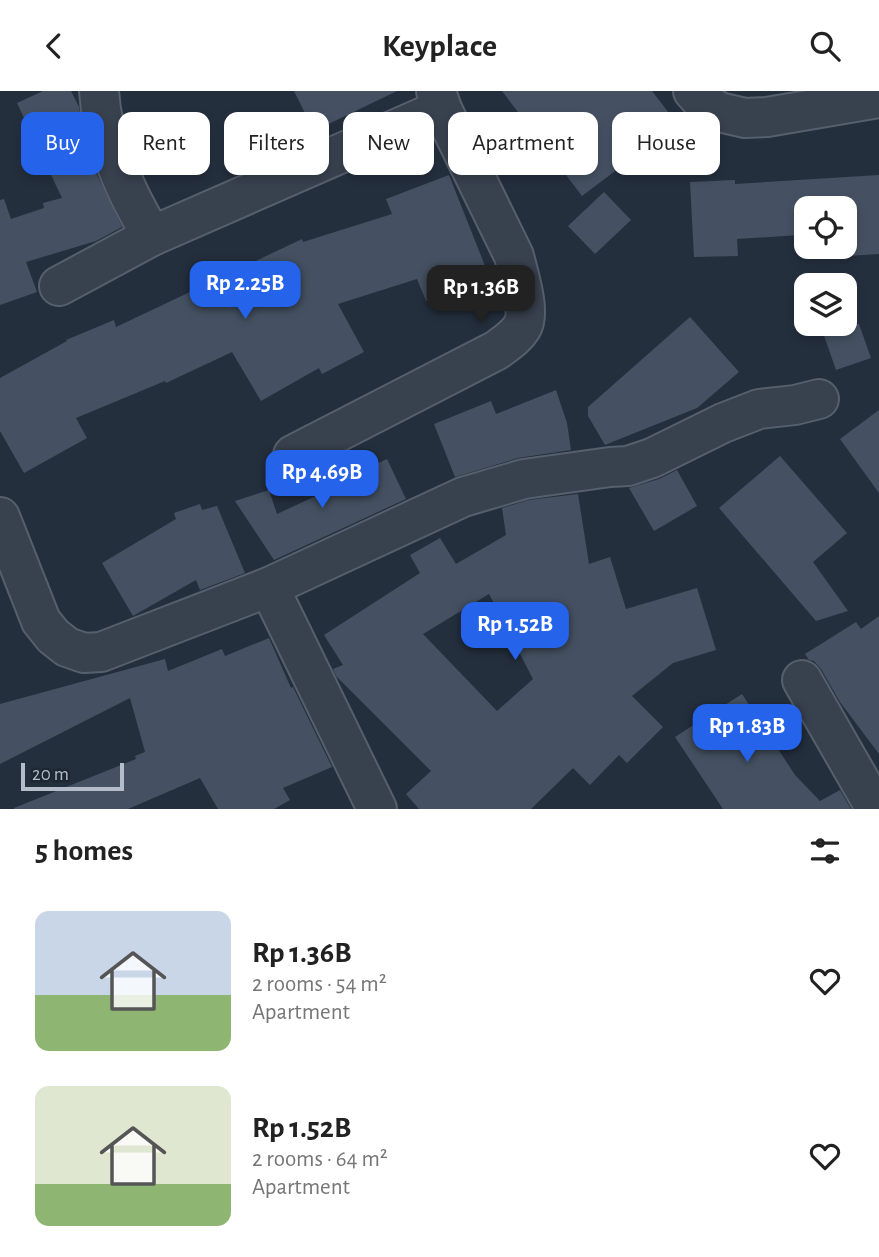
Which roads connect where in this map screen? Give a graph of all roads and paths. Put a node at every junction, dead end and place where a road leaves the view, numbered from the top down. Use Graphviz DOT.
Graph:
graph roads {
  1 [pos="99,91"];
  2 [pos="693,91"];
  3 [pos="879,98"];
  4 [pos="439,100"];
  5 [pos="152,236"];
  6 [pos="59,286"];
  7 [pos="819,399"];
  8 [pos="293,455"];
  9 [pos="0,517"];
  10 [pos="270,587"];
  11 [pos="802,680"];
  12 [pos="377,809"];
  13 [pos="876,809"];
  1 -- 5 [label="street"];
  2 -- 3 [label="street"];
  4 -- 5 [label="street"];
  4 -- 8 [label="street"];
  5 -- 6 [label="street"];
  7 -- 10 [label="street"];
  9 -- 10 [label="street"];
  10 -- 12 [label="street"];
  11 -- 13 [label="street"];
}
